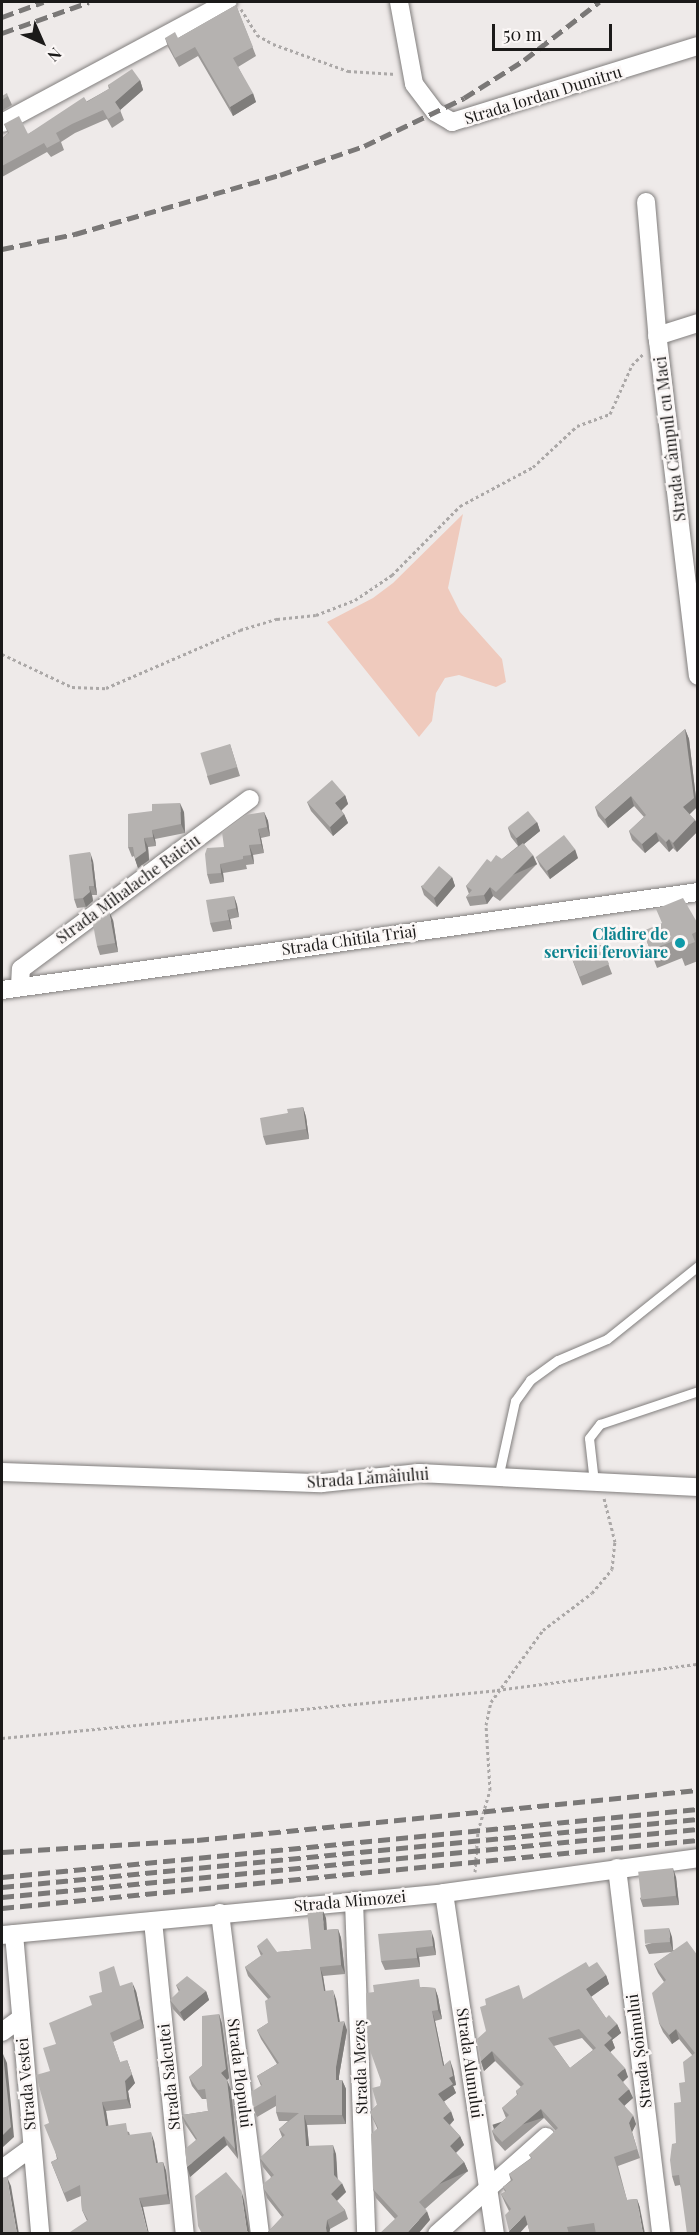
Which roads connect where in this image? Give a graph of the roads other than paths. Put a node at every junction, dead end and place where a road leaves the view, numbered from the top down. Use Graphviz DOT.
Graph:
graph roads {
  1 [pos="228,2"];
  2 [pos="399,2"];
  3 [pos="698,46"];
  4 [pos="2,123"];
  5 [pos="646,202"];
  6 [pos="698,322"];
  7 [pos="658,338"];
  8 [pos="698,676"];
  9 [pos="250,800"];
  10 [pos="698,892"];
  11 [pos="20,986"];
  12 [pos="2,990"];
  13 [pos="698,1266"];
  14 [pos="698,1390"];
  15 [pos="2,1472"];
  16 [pos="498,1478"];
  17 [pos="595,1485"];
  18 [pos="698,1487"];
  19 [pos="698,1858"];
  20 [pos="617,1869"];
  21 [pos="444,1893"];
  22 [pos="354,1901"];
  23 [pos="220,1913"];
  24 [pos="153,1921"];
  25 [pos="8,1934"];
  26 [pos="20,2019"];
  27 [pos="2,2031"];
  28 [pos="546,2137"];
  29 [pos="32,2148"];
  30 [pos="2,2169"];
  31 [pos="488,2189"];
  32 [pos="40,2234"];
  33 [pos="185,2234"];
  34 [pos="260,2234"];
  35 [pos="366,2234"];
  36 [pos="437,2234"];
  37 [pos="495,2234"];
  38 [pos="662,2234"];
  1 -- 4 [label="street"];
  2 -- 3 [label="street, Strada Iordan Dumitru"];
  5 -- 7 [label="street, Strada Câmpul cu Maci"];
  6 -- 7 [label="street"];
  7 -- 8 [label="street, Strada Câmpul cu Maci"];
  9 -- 11 [label="street, Strada Mihalache Raiciu"];
  10 -- 11 [label="street, Strada Chitila Triaj"];
  11 -- 12 [label="street, Strada Chitila Triaj"];
  13 -- 16 [label="lane"];
  14 -- 17 [label="lane"];
  15 -- 16 [label="street, Strada Lămâiului"];
  16 -- 17 [label="street, Strada Lămâiului"];
  17 -- 18 [label="street, Strada Lămâiului"];
  19 -- 20 [label="street, Strada Mimozei"];
  20 -- 21 [label="street, Strada Mimozei"];
  20 -- 38 [label="street, Strada Șoimului"];
  21 -- 22 [label="street, Strada Mimozei"];
  21 -- 31 [label="street, Strada Alunului"];
  22 -- 23 [label="street, Strada Mimozei"];
  22 -- 35 [label="street, Strada Mezeș"];
  23 -- 24 [label="street, Strada Mimozei"];
  23 -- 34 [label="street, Strada Plopului"];
  24 -- 25 [label="street, Strada Mimozei"];
  24 -- 33 [label="street, Strada Salcutei"];
  25 -- 26 [label="street, Strada Vestei"];
  26 -- 27 [label="street"];
  26 -- 29 [label="street, Strada Vestei"];
  28 -- 31 [label="street"];
  29 -- 30 [label="street"];
  29 -- 32 [label="street, Strada Vestei"];
  31 -- 36 [label="street"];
  31 -- 37 [label="street, Strada Alunului"];
}
